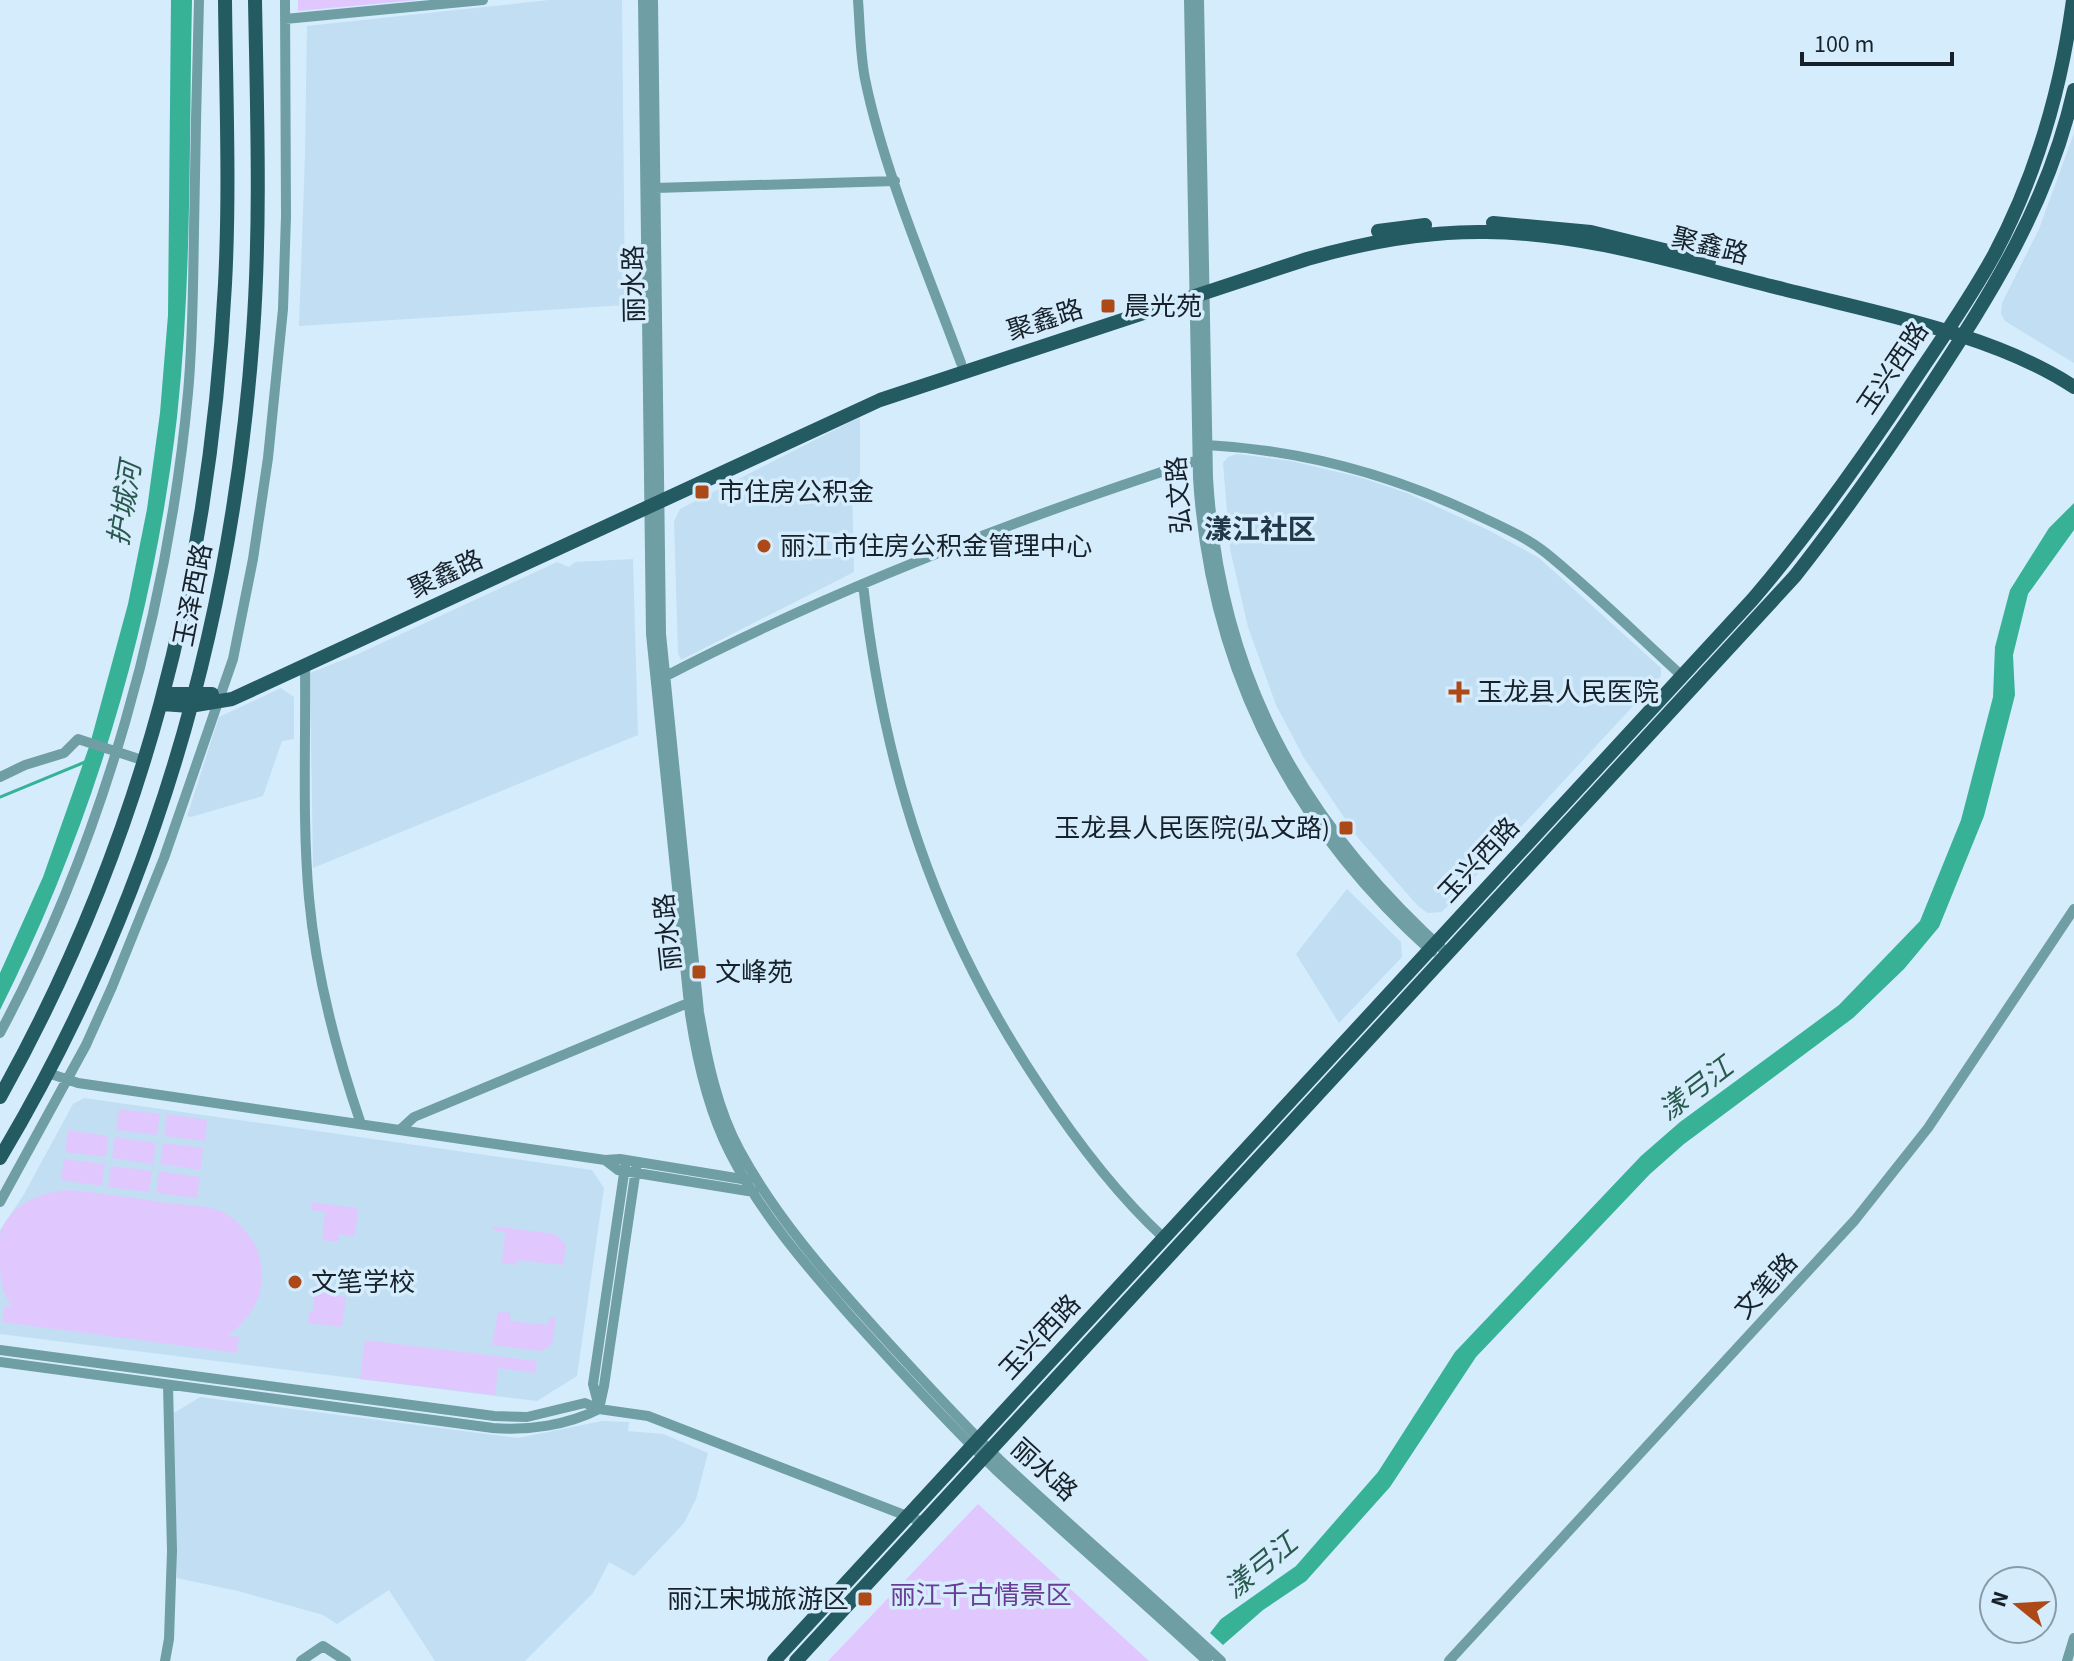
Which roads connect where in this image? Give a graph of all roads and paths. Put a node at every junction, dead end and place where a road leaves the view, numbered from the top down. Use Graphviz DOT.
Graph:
graph roads {
  1 [pos="199,0"];
  2 [pos="225,0"];
  3 [pos="285,0"];
  4 [pos="483,0"];
  5 [pos="643,0"];
  6 [pos="653,0"];
  7 [pos="858,0"];
  8 [pos="1189,0"];
  9 [pos="1199,0"];
  10 [pos="2073,0"];
  11 [pos="256,3"];
  12 [pos="285,19"];
  13 [pos="2074,90"];
  14 [pos="895,181"];
  15 [pos="655,188"];
  16 [pos="1200,290"];
  17 [pos="1949,328"];
  18 [pos="1965,333"];
  19 [pos="961,363"];
  20 [pos="2074,376"];
  21 [pos="2074,387"];
  22 [pos="1207,445"];
  23 [pos="1198,460"];
  24 [pos="653,497"];
  25 [pos="863,584"];
  26 [pos="305,665"];
  27 [pos="666,676"];
  28 [pos="1682,676"];
  29 [pos="220,697"];
  30 [pos="163,699"];
  31 [pos="194,701"];
  32 [pos="114,751"];
  33 [pos="145,761"];
  34 [pos="0,777"];
  35 [pos="2074,909"];
  36 [pos="1432,946"];
  37 [pos="1444,957"];
  38 [pos="688,1003"];
  39 [pos="0,1033"];
  40 [pos="48,1073"];
  41 [pos="67,1080"];
  42 [pos="0,1097"];
  43 [pos="361,1124"];
  44 [pos="401,1129"];
  45 [pos="0,1158"];
  46 [pos="631,1166"];
  47 [pos="745,1179"];
  48 [pos="756,1186"];
  49 [pos="0,1202"];
  50 [pos="1164,1238"];
  51 [pos="0,1350"];
  52 [pos="0,1362"];
  53 [pos="168,1385"];
  54 [pos="599,1409"];
  55 [pos="976,1442"];
  56 [pos="988,1454"];
  57 [pos="909,1516"];
  58 [pos="925,1523"];
  59 [pos="2074,1638"];
  60 [pos="165,1661"];
  61 [pos="301,1661"];
  62 [pos="346,1661"];
  63 [pos="774,1661"];
  64 [pos="796,1661"];
  65 [pos="1207,1661"];
  66 [pos="1221,1661"];
  67 [pos="1449,1661"];
  68 [pos="2067,1661"];
  1 -- 32 [label="street"];
  2 -- 30 [label="main road, 玉泽西路"];
  3 -- 12 [label="street"];
  4 -- 12 [label="street"];
  5 -- 24 [label="street, 丽水路"];
  6 -- 15 [label="street, 丽水路"];
  7 -- 14 [label="street"];
  8 -- 16 [label="street, 弘文路"];
  9 -- 16 [label="street, 弘文路"];
  10 -- 17 [label="main road, 玉兴西路"];
  11 -- 31 [label="main road, 玉泽西路"];
  12 -- 29 [label="street"];
  13 -- 18 [label="main road, 玉兴西路"];
  14 -- 15 [label="street"];
  14 -- 19 [label="street"];
  15 -- 24 [label="street, 丽水路"];
  16 -- 17 [label="main road, 聚鑫路"];
  16 -- 19 [label="main road, 聚鑫路"];
  16 -- 22 [label="street, 弘文路"];
  16 -- 23 [label="street, 弘文路"];
  16 -- 24 [label="main road, 聚鑫路"];
  17 -- 18 [label="main road, 聚鑫路"];
  17 -- 28 [label="main road, 玉兴西路"];
  18 -- 20 [label="main road, 聚鑫路"];
  18 -- 21 [label="main road, 聚鑫路"];
  18 -- 37 [label="main road, 玉兴西路"];
  19 -- 24 [label="main road, 聚鑫路"];
  22 -- 28 [label="street"];
  22 -- 36 [label="street, 弘文路"];
  23 -- 25 [label="street"];
  23 -- 36 [label="street, 弘文路"];
  24 -- 26 [label="main road, 聚鑫路"];
  24 -- 27 [label="street, 丽水路"];
  24 -- 29 [label="main road, 聚鑫路"];
  24 -- 38 [label="street, 丽水路"];
  25 -- 27 [label="street"];
  25 -- 50 [label="street"];
  26 -- 29 [label="main road, 聚鑫路"];
  26 -- 43 [label="street"];
  27 -- 48 [label="street, 丽水路"];
  28 -- 36 [label="main road, 玉兴西路"];
  29 -- 31 [label="main road, 聚鑫路"];
  29 -- 41 [label="street"];
  30 -- 31 [label="main road, 聚鑫路"];
  30 -- 33 [label="main road, 玉泽西路"];
  31 -- 40 [label="main road, 玉泽西路"];
  32 -- 33 [label="street"];
  32 -- 34 [label="street"];
  32 -- 39 [label="street"];
  33 -- 42 [label="main road, 玉泽西路"];
  35 -- 67 [label="street, 文笔路"];
  36 -- 37 [label="street, 弘文路"];
  36 -- 50 [label="main road, 玉兴西路"];
  37 -- 56 [label="main road, 玉兴西路"];
  38 -- 44 [label="street"];
  38 -- 47 [label="street, 丽水路"];
  40 -- 41 [label="street"];
  40 -- 45 [label="main road, 玉泽西路"];
  41 -- 43 [label="street"];
  41 -- 49 [label="street"];
  43 -- 44 [label="street"];
  44 -- 46 [label="street"];
  46 -- 47 [label="street"];
  46 -- 48 [label="street"];
  46 -- 54 [label="street"];
  47 -- 48 [label="street"];
  48 -- 55 [label="street, 丽水路"];
  48 -- 55 [label="street, 丽水路"];
  50 -- 55 [label="main road, 玉兴西路"];
  51 -- 54 [label="street"];
  52 -- 53 [label="street"];
  53 -- 54 [label="street"];
  53 -- 60 [label="street"];
  54 -- 57 [label="street"];
  55 -- 56 [label="street, 丽水路"];
  55 -- 57 [label="main road, 玉兴西路"];
  56 -- 58 [label="main road, 玉兴西路"];
  56 -- 65 [label="street, 丽水路"];
  56 -- 66 [label="street, 丽水路"];
  57 -- 58 [label="street"];
  57 -- 63 [label="main road, 玉兴西路"];
  58 -- 64 [label="main road, 玉兴西路"];
  59 -- 68 [label="street"];
  61 -- 62 [label="street"];
}
